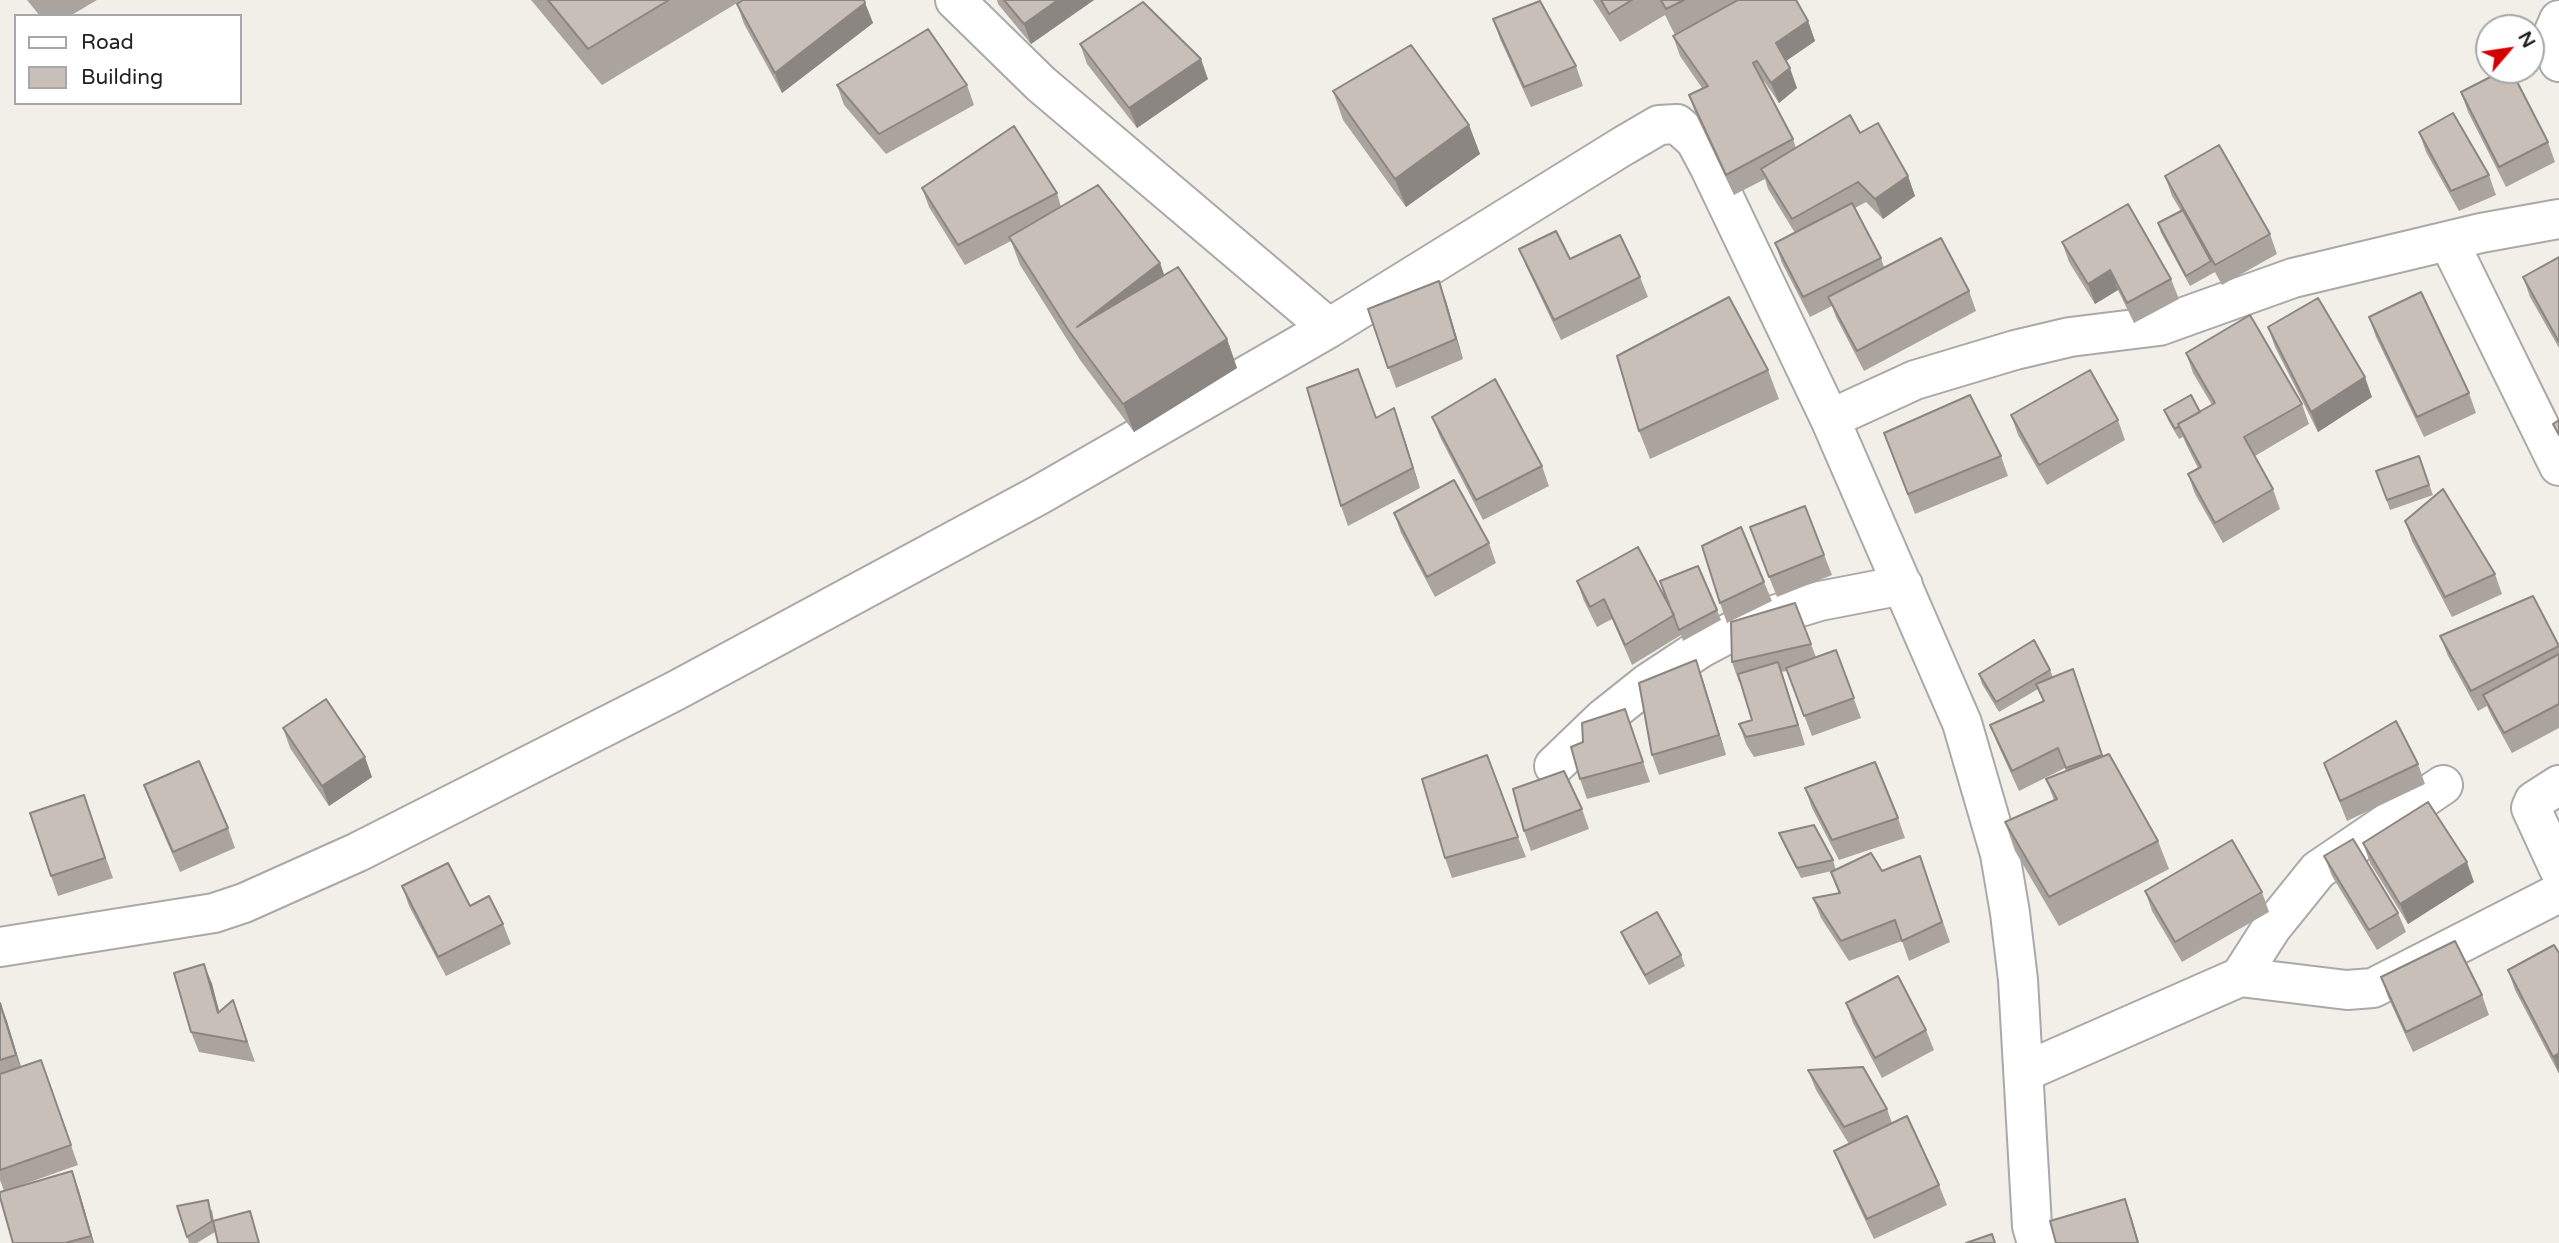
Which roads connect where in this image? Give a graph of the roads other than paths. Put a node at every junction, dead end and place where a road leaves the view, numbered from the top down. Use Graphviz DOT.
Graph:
graph roads {
  1 [pos="955,0"];
  2 [pos="2559,20"];
  3 [pos="2559,62"];
  4 [pos="2559,219"];
  5 [pos="2449,242"];
  6 [pos="1329,328"];
  7 [pos="1829,419"];
  8 [pos="2559,466"];
  9 [pos="1903,585"];
  10 [pos="1554,766"];
  11 [pos="2443,785"];
  12 [pos="2559,785"];
  13 [pos="2559,869"];
  14 [pos="2559,893"];
  15 [pos="0,947"];
  16 [pos="2240,977"];
  17 [pos="2024,1072"];
  18 [pos="2037,1243"];
  1 -- 6 [label="street"];
  2 -- 3 [label="street"];
  4 -- 5 [label="street"];
  5 -- 7 [label="street"];
  5 -- 8 [label="street"];
  6 -- 7 [label="street"];
  6 -- 15 [label="street"];
  7 -- 9 [label="street"];
  9 -- 10 [label="street"];
  9 -- 17 [label="street"];
  11 -- 16 [label="street"];
  12 -- 13 [label="street"];
  14 -- 16 [label="street"];
  16 -- 17 [label="street"];
  17 -- 18 [label="street"];
}
